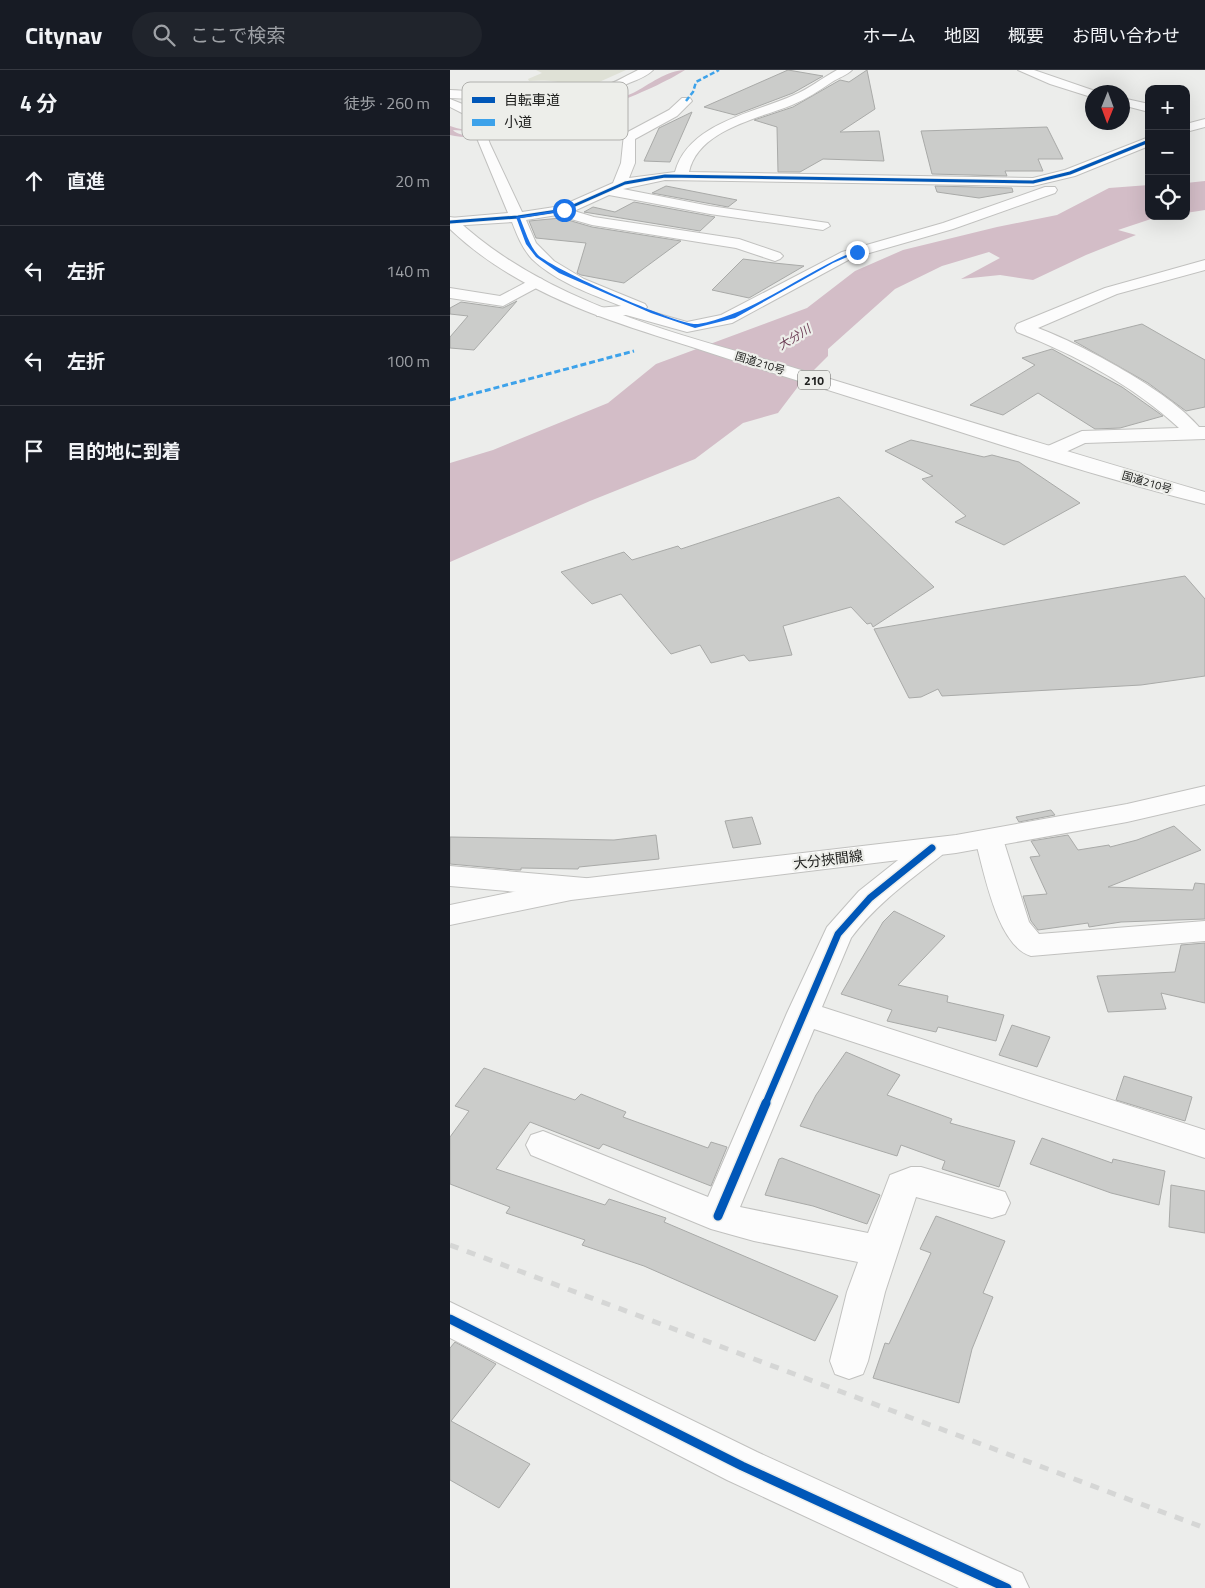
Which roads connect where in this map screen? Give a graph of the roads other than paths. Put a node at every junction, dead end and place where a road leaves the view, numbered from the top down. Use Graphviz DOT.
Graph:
graph roads {
  1 [pos="647,70"];
  2 [pos="846,70"];
  3 [pos="1024,70"];
  4 [pos="621,82"];
  5 [pos="1085,91"];
  6 [pos="686,101"];
  7 [pos="450,103"];
  8 [pos="1130,103"];
  9 [pos="1145,107"];
  10 [pos="462,108"];
  11 [pos="1205,123"];
  12 [pos="1190,127"];
  13 [pos="483,140"];
  14 [pos="1145,143"];
  15 [pos="1066,174"];
  16 [pos="681,176"];
  17 [pos="613,188"];
  18 [pos="558,211"];
  19 [pos="518,217"];
  20 [pos="450,222"];
  21 [pos="823,226"];
  22 [pos="775,256"];
  23 [pos="1205,265"];
  24 [pos="536,282"];
  25 [pos="458,294"];
  26 [pos="450,302"];
  27 [pos="603,312"];
  28 [pos="695,326"];
  29 [pos="1199,433"];
  30 [pos="1048,453"];
  31 [pos="1205,498"];
  32 [pos="1205,795"];
  33 [pos="989,838"];
  34 [pos="932,848"];
  35 [pos="450,876"];
  36 [pos="587,888"];
  37 [pos="450,915"];
  38 [pos="1205,931"];
  39 [pos="803,1013"];
  40 [pos="1205,1144"];
  41 [pos="542,1145"];
  42 [pos="992,1203"];
  43 [pos="718,1216"];
  44 [pos="880,1251"];
  45 [pos="450,1319"];
  46 [pos="849,1361"];
  47 [pos="1007,1588"];
  1 -- 4 [label="main road"];
  2 -- 16 [label="main road"];
  3 -- 5 [label="main road"];
  6 -- 17 [label="main road"];
  7 -- 10 [label="main road"];
  8 -- 9 [label="main road"];
  11 -- 12 [label="main road"];
  13 -- 19 [label="main road"];
  14 -- 15 [label="main road"];
  15 -- 16 [label="main road"];
  15 -- 28 [label="main road"];
  16 -- 17 [label="main road"];
  17 -- 18 [label="main road"];
  17 -- 21 [label="main road"];
  18 -- 19 [label="main road"];
  18 -- 22 [label="main road"];
  19 -- 20 [label="main road"];
  19 -- 28 [label="main road"];
  20 -- 24 [label="main road, 国道210号 / 210"];
  23 -- 29 [label="main road"];
  24 -- 25 [label="main road"];
  24 -- 27 [label="main road, 国道210号 / 210"];
  25 -- 26 [label="main road"];
  27 -- 28 [label="main road"];
  27 -- 30 [label="main road, 国道210号 / 210"];
  29 -- 30 [label="main road"];
  30 -- 31 [label="main road, 国道210号 / 210"];
  32 -- 33 [label="main road, 大分挾間線"];
  33 -- 34 [label="main road, 大分挾間線"];
  33 -- 38 [label="main road"];
  34 -- 36 [label="main road, 大分挾間線"];
  34 -- 39 [label="main road"];
  35 -- 36 [label="main road"];
  36 -- 37 [label="main road, 大分挾間線"];
  39 -- 40 [label="main road"];
  39 -- 43 [label="main road"];
  41 -- 43 [label="main road"];
  42 -- 44 [label="main road"];
  43 -- 44 [label="main road"];
  44 -- 46 [label="main road"];
  45 -- 47 [label="main road"];
}
